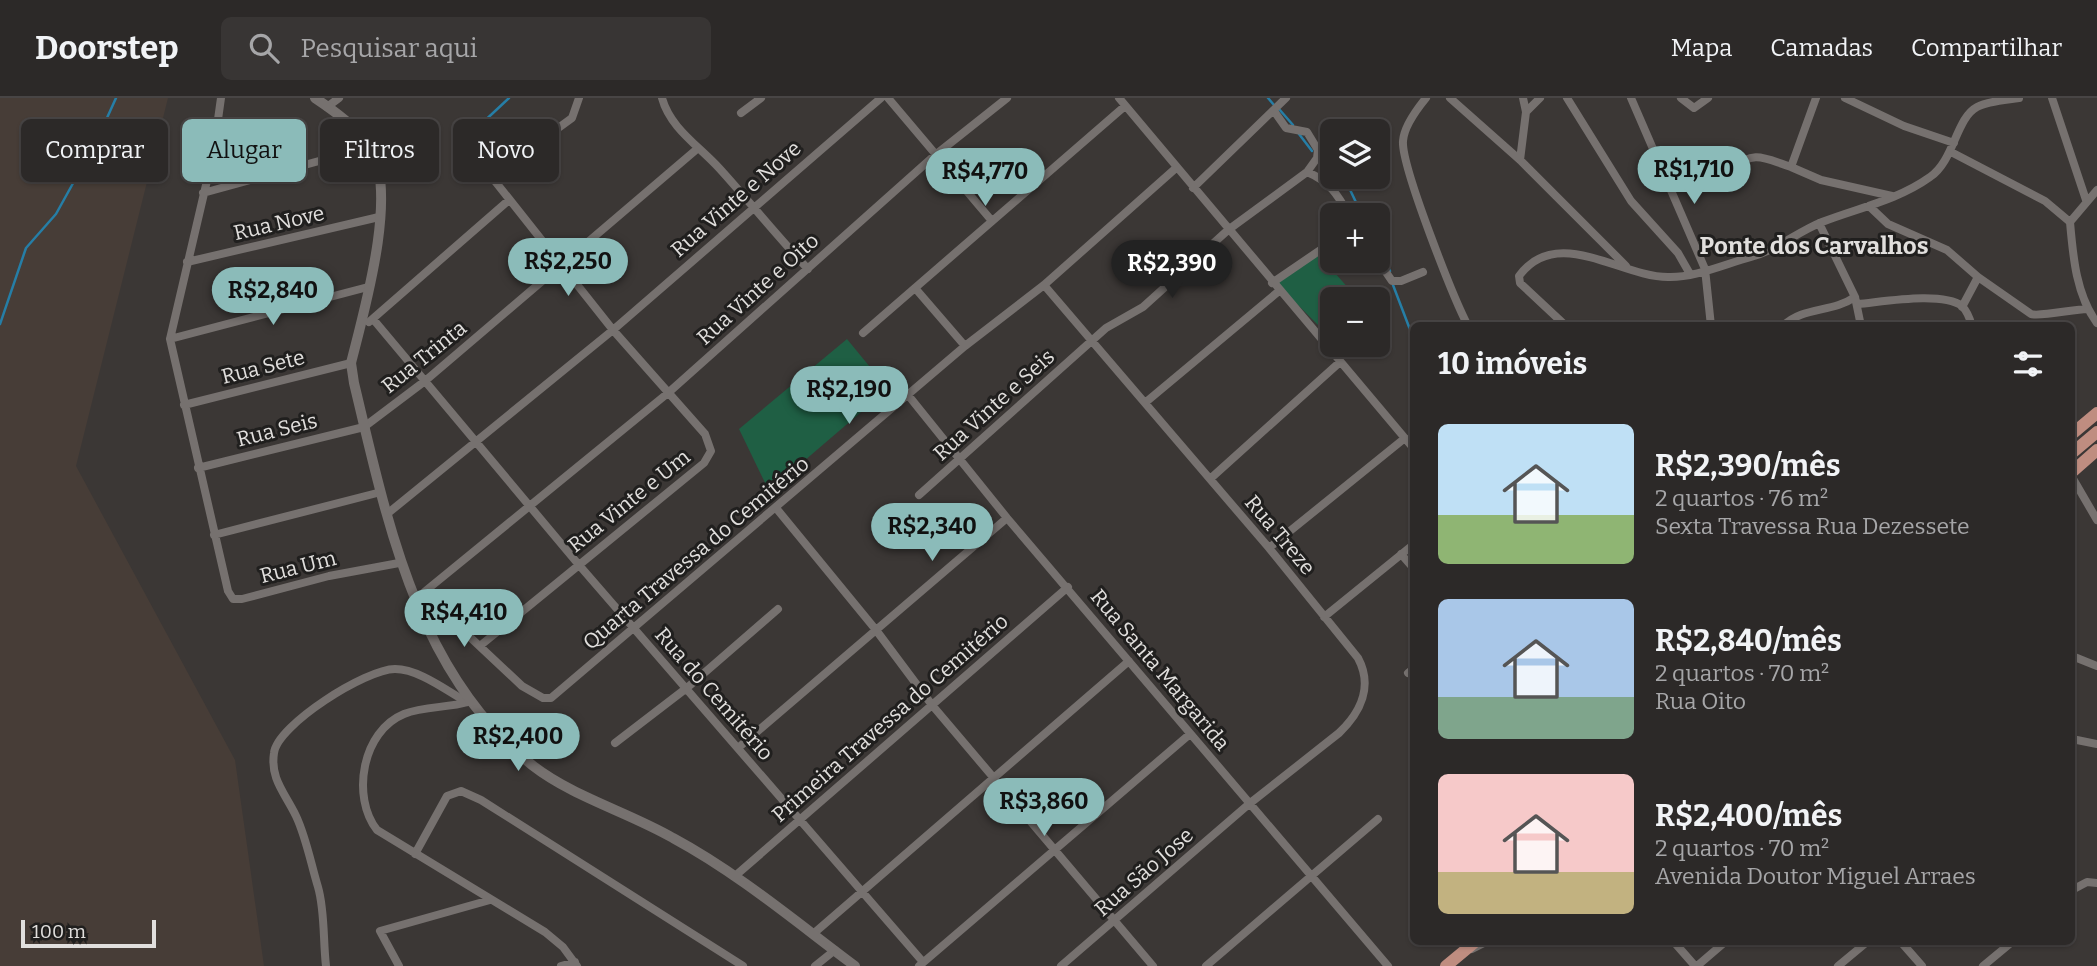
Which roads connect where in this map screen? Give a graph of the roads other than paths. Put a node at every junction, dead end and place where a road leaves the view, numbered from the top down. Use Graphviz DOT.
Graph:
graph roads {
  1 [pos="221,98"];
  2 [pos="315,98"];
  3 [pos="339,98"];
  4 [pos="579,98"];
  5 [pos="662,98"];
  6 [pos="761,98"];
  7 [pos="881,98"];
  8 [pos="888,98"];
  9 [pos="1007,98"];
  10 [pos="1119,98"];
  11 [pos="1426,98"];
  12 [pos="1450,98"];
  13 [pos="1523,98"];
  14 [pos="1540,98"];
  15 [pos="1567,98"];
  16 [pos="1631,98"];
  17 [pos="1681,98"];
  18 [pos="1708,98"];
  19 [pos="1816,98"];
  20 [pos="1845,98"];
  21 [pos="2019,98"];
  22 [pos="2052,98"];
  23 [pos="1284,101"];
  24 [pos="1983,101"];
  25 [pos="1125,106"];
  26 [pos="327,107"];
  27 [pos="1274,111"];
  28 [pos="1526,112"];
  29 [pos="741,113"];
  30 [pos="340,119"];
  31 [pos="559,127"];
  32 [pos="1953,147"];
  33 [pos="697,149"];
  34 [pos="934,156"];
  35 [pos="1520,160"];
  36 [pos="320,161"];
  37 [pos="1791,167"];
  38 [pos="1176,168"];
  39 [pos="1732,169"];
  40 [pos="1307,173"];
  41 [pos="379,182"];
  42 [pos="495,182"];
  43 [pos="1193,188"];
  44 [pos="2097,190"];
  45 [pos="203,193"];
  46 [pos="1892,197"];
  47 [pos="509,200"];
  48 [pos="2086,200"];
  49 [pos="1341,203"];
  50 [pos="1869,206"];
  51 [pos="752,209"];
  52 [pos="379,217"];
  53 [pos="992,221"];
  54 [pos="2070,222"];
  55 [pos="1819,223"];
  56 [pos="1228,230"];
  57 [pos="1320,250"];
  58 [pos="187,262"];
  59 [pos="560,265"];
  60 [pos="1628,268"];
  61 [pos="808,269"];
  62 [pos="1705,269"];
  63 [pos="1423,272"];
  64 [pos="1387,273"];
  65 [pos="1690,274"];
  66 [pos="1978,277"];
  67 [pos="1272,283"];
  68 [pos="1044,285"];
  69 [pos="368,288"];
  70 [pos="915,288"];
  71 [pos="1279,290"];
  72 [pos="1856,301"];
  73 [pos="1962,307"];
  74 [pos="2087,309"];
  75 [pos="373,318"];
  76 [pos="1466,322"];
  77 [pos="1562,322"];
  78 [pos="1711,322"];
  79 [pos="1788,322"];
  80 [pos="1860,322"];
  81 [pos="1970,322"];
  82 [pos="2097,323"];
  83 [pos="359,329"];
  84 [pos="612,330"];
  85 [pos="863,332"];
  86 [pos="170,339"];
  87 [pos="1091,341"];
  88 [pos="965,346"];
  89 [pos="1340,362"];
  90 [pos="351,363"];
  91 [pos="425,381"];
  92 [pos="668,393"];
  93 [pos="908,395"];
  94 [pos="1146,402"];
  95 [pos="184,405"];
  96 [pos="2097,413"];
  97 [pos="364,427"];
  98 [pos="2075,431"];
  99 [pos="2097,432"];
  100 [pos="1405,438"];
  101 [pos="477,441"];
  102 [pos="1410,444"];
  103 [pos="2075,450"];
  104 [pos="2097,450"];
  105 [pos="959,460"];
  106 [pos="198,468"];
  107 [pos="2075,469"];
  108 [pos="1210,479"];
  109 [pos="2075,482"];
  110 [pos="381,492"];
  111 [pos="919,495"];
  112 [pos="530,504"];
  113 [pos="776,508"];
  114 [pos="387,514"];
  115 [pos="1007,518"];
  116 [pos="2097,520"];
  117 [pos="214,535"];
  118 [pos="1410,547"];
  119 [pos="1269,548"];
  120 [pos="1401,554"];
  121 [pos="399,563"];
  122 [pos="1410,564"];
  123 [pos="579,565"];
  124 [pos="1068,587"];
  125 [pos="423,593"];
  126 [pos="420,609"];
  127 [pos="778,609"];
  128 [pos="1324,617"];
  129 [pos="634,628"];
  130 [pos="876,629"];
  131 [pos="481,645"];
  132 [pos="2075,657"];
  133 [pos="1129,661"];
  134 [pos="2097,666"];
  135 [pos="688,687"];
  136 [pos="469,702"];
  137 [pos="932,705"];
  138 [pos="1190,734"];
  139 [pos="2075,740"];
  140 [pos="615,743"];
  141 [pos="2097,744"];
  142 [pos="738,748"];
  143 [pos="993,778"];
  144 [pos="1249,804"];
  145 [pos="1378,819"];
  146 [pos="799,820"];
  147 [pos="1053,849"];
  148 [pos="415,854"];
  149 [pos="735,876"];
  150 [pos="1310,876"];
  151 [pos="2097,883"];
  152 [pos="2075,888"];
  153 [pos="862,892"];
  154 [pos="490,900"];
  155 [pos="1114,922"];
  156 [pos="813,934"];
  157 [pos="1472,945"];
  158 [pos="1480,945"];
  159 [pos="1677,945"];
  160 [pos="1721,945"];
  161 [pos="1863,945"];
  162 [pos="1904,945"];
  163 [pos="2008,945"];
  164 [pos="835,950"];
  165 [pos="1460,955"];
  166 [pos="576,964"];
  167 [pos="921,964"];
  168 [pos="326,966"];
  169 [pos="399,966"];
  170 [pos="561,966"];
  171 [pos="743,966"];
  172 [pos="815,966"];
  173 [pos="855,966"];
  174 [pos="1061,966"];
  175 [pos="1153,966"];
  176 [pos="1206,966"];
  177 [pos="1388,966"];
  178 [pos="1446,966"];
  179 [pos="1696,966"];
  180 [pos="1838,966"];
  181 [pos="1922,966"];
  182 [pos="1983,966"];
  1 -- 45 [label="street"];
  2 -- 26 [label="main road"];
  3 -- 26 [label="street"];
  4 -- 31 [label="street"];
  5 -- 33 [label="street"];
  6 -- 29 [label="street"];
  7 -- 51 [label="street, Rua Vinte e Nove"];
  8 -- 34 [label="street"];
  9 -- 34 [label="street, Rua Vinte e Oito"];
  10 -- 25 [label="street"];
  11 -- 76 [label="street"];
  12 -- 35 [label="street"];
  13 -- 28 [label="street"];
  14 -- 28 [label="street"];
  15 -- 65 [label="street"];
  16 -- 62 [label="street"];
  17 -- 18 [label="street"];
  19 -- 37 [label="street"];
  20 -- 32 [label="street"];
  21 -- 24 [label="street"];
  22 -- 48 [label="street"];
  23 -- 27 [label="street"];
  24 -- 32 [label="street"];
  25 -- 38 [label="street"];
  25 -- 53 [label="street"];
  26 -- 30 [label="main road"];
  27 -- 40 [label="street"];
  27 -- 43 [label="street"];
  28 -- 35 [label="street"];
  32 -- 46 [label="street"];
  32 -- 54 [label="street"];
  33 -- 51 [label="street"];
  33 -- 59 [label="street, Rua Trinta"];
  34 -- 53 [label="street"];
  34 -- 61 [label="street, Rua Vinte e Oito"];
  35 -- 60 [label="street"];
  36 -- 45 [label="street"];
  37 -- 39 [label="street"];
  37 -- 46 [label="street"];
  38 -- 43 [label="street"];
  38 -- 68 [label="street, Quarta Travessa do Cemitério"];
  40 -- 49 [label="street"];
  40 -- 56 [label="street, Rua Vinte e Seis"];
  41 -- 52 [label="main road"];
  42 -- 47 [label="street, Rua Vinte e Um"];
  43 -- 56 [label="street"];
  44 -- 48 [label="street"];
  45 -- 58 [label="street"];
  46 -- 50 [label="street"];
  47 -- 59 [label="street, Rua Vinte e Um"];
  47 -- 75 [label="street"];
  48 -- 54 [label="street"];
  50 -- 55 [label="street"];
  50 -- 66 [label="street"];
  51 -- 61 [label="street"];
  51 -- 84 [label="street, Rua Vinte e Nove"];
  52 -- 58 [label="street, Rua Nove"];
  52 -- 69 [label="main road"];
  53 -- 70 [label="street"];
  54 -- 74 [label="street"];
  55 -- 62 [label="street"];
  55 -- 72 [label="street"];
  56 -- 67 [label="street"];
  56 -- 87 [label="street, Rua Vinte e Seis"];
  57 -- 67 [label="street"];
  58 -- 86 [label="street"];
  59 -- 84 [label="street, Rua Vinte e Um"];
  59 -- 91 [label="street, Rua Trinta"];
  60 -- 65 [label="street"];
  60 -- 77 [label="street"];
  61 -- 92 [label="street, Rua Vinte e Oito"];
  62 -- 65 [label="street"];
  62 -- 78 [label="street"];
  63 -- 64 [label="street"];
  66 -- 73 [label="street"];
  66 -- 74 [label="street"];
  67 -- 71 [label="street"];
  68 -- 87 [label="street, Rua Treze"];
  68 -- 88 [label="street, Quarta Travessa do Cemitério"];
  69 -- 83 [label="main road"];
  69 -- 86 [label="street"];
  70 -- 85 [label="street"];
  70 -- 88 [label="street"];
  71 -- 89 [label="street"];
  71 -- 94 [label="street"];
  72 -- 73 [label="street"];
  72 -- 79 [label="street"];
  72 -- 80 [label="street"];
  73 -- 81 [label="street"];
  74 -- 82 [label="street"];
  75 -- 83 [label="street"];
  75 -- 91 [label="street, Rua do Cemitério"];
  83 -- 90 [label="main road"];
  84 -- 92 [label="street, Rua Vinte e Um"];
  84 -- 101 [label="street, Rua Vinte e Nove"];
  86 -- 95 [label="street"];
  87 -- 94 [label="street, Rua Treze"];
  87 -- 105 [label="street, Rua Vinte e Seis"];
  88 -- 93 [label="street, Quarta Travessa do Cemitério"];
  89 -- 100 [label="street"];
  89 -- 108 [label="street"];
  90 -- 95 [label="street, Rua Sete"];
  90 -- 97 [label="main road"];
  91 -- 97 [label="street, Rua Trinta"];
  91 -- 101 [label="street, Rua do Cemitério"];
  92 -- 112 [label="street, Rua Vinte e Oito"];
  92 -- 123 [label="street, Rua Vinte e Um"];
  93 -- 105 [label="street, Rua Santa Margarida"];
  93 -- 113 [label="street, Quarta Travessa do Cemitério"];
  94 -- 108 [label="street, Rua Treze"];
  95 -- 106 [label="street"];
  96 -- 98 [label="main road"];
  97 -- 106 [label="street, Rua Seis"];
  97 -- 110 [label="main road"];
  99 -- 103 [label="main road"];
  100 -- 102 [label="street"];
  100 -- 119 [label="street"];
  101 -- 112 [label="street, Rua do Cemitério"];
  101 -- 114 [label="street, Rua Vinte e Nove"];
  104 -- 107 [label="main road"];
  105 -- 111 [label="street, Rua Vinte e Seis"];
  105 -- 115 [label="street, Rua Santa Margarida"];
  106 -- 117 [label="street"];
  108 -- 119 [label="street, Rua Treze"];
  109 -- 116 [label="street"];
  110 -- 114 [label="main road"];
  110 -- 117 [label="street"];
  112 -- 123 [label="street, Rua do Cemitério"];
  112 -- 125 [label="street, Rua Vinte e Oito"];
  113 -- 129 [label="street, Quarta Travessa do Cemitério"];
  113 -- 130 [label="street"];
  114 -- 121 [label="main road"];
  115 -- 124 [label="street, Rua Santa Margarida"];
  115 -- 130 [label="street"];
  117 -- 121 [label="street, Rua Um"];
  118 -- 120 [label="street"];
  119 -- 128 [label="street, Rua Treze"];
  120 -- 122 [label="street"];
  120 -- 128 [label="street"];
  121 -- 126 [label="main road"];
  123 -- 129 [label="street, Rua do Cemitério"];
  123 -- 131 [label="street, Rua Vinte e Um"];
  124 -- 133 [label="street, Rua Santa Margarida"];
  124 -- 137 [label="street, Primeira Travessa do Cemitério"];
  125 -- 126 [label="street"];
  125 -- 131 [label="street"];
  126 -- 136 [label="main road"];
  127 -- 135 [label="street"];
  128 -- 144 [label="street, Rua Treze"];
  129 -- 131 [label="street, Quarta Travessa do Cemitério"];
  129 -- 135 [label="street, Rua do Cemitério"];
  130 -- 137 [label="street"];
  130 -- 142 [label="street"];
  132 -- 134 [label="street"];
  133 -- 138 [label="street, Rua Santa Margarida"];
  133 -- 143 [label="street"];
  135 -- 140 [label="street"];
  135 -- 142 [label="street, Rua do Cemitério"];
  136 -- 148 [label="street"];
  136 -- 149 [label="main road"];
  136 -- 168 [label="street"];
  137 -- 143 [label="street"];
  137 -- 146 [label="street, Primeira Travessa do Cemitério"];
  138 -- 144 [label="street, Rua Santa Margarida"];
  138 -- 147 [label="street"];
  139 -- 141 [label="street"];
  142 -- 146 [label="street, Rua do Cemitério"];
  143 -- 147 [label="street"];
  143 -- 153 [label="street"];
  144 -- 150 [label="street, Rua Santa Margarida"];
  144 -- 155 [label="street, Rua São Jose"];
  145 -- 150 [label="street"];
  146 -- 149 [label="street, Primeira Travessa do Cemitério"];
  146 -- 153 [label="street, Rua do Cemitério"];
  147 -- 155 [label="street"];
  147 -- 167 [label="street"];
  148 -- 154 [label="street"];
  148 -- 171 [label="street"];
  149 -- 156 [label="main road"];
  150 -- 176 [label="street"];
  150 -- 177 [label="street, Rua Santa Margarida"];
  151 -- 152 [label="street"];
  153 -- 156 [label="street"];
  153 -- 167 [label="street, Rua do Cemitério"];
  154 -- 166 [label="street"];
  154 -- 169 [label="street"];
  155 -- 174 [label="street, Rua São Jose"];
  155 -- 175 [label="street"];
  156 -- 164 [label="main road"];
  157 -- 165 [label="main road"];
  158 -- 165 [label="street"];
  159 -- 179 [label="street"];
  160 -- 179 [label="street"];
  161 -- 180 [label="street"];
  162 -- 181 [label="street"];
  163 -- 182 [label="street"];
  164 -- 172 [label="street"];
  164 -- 173 [label="main road"];
  165 -- 178 [label="main road"];
  166 -- 170 [label="street"];
}
